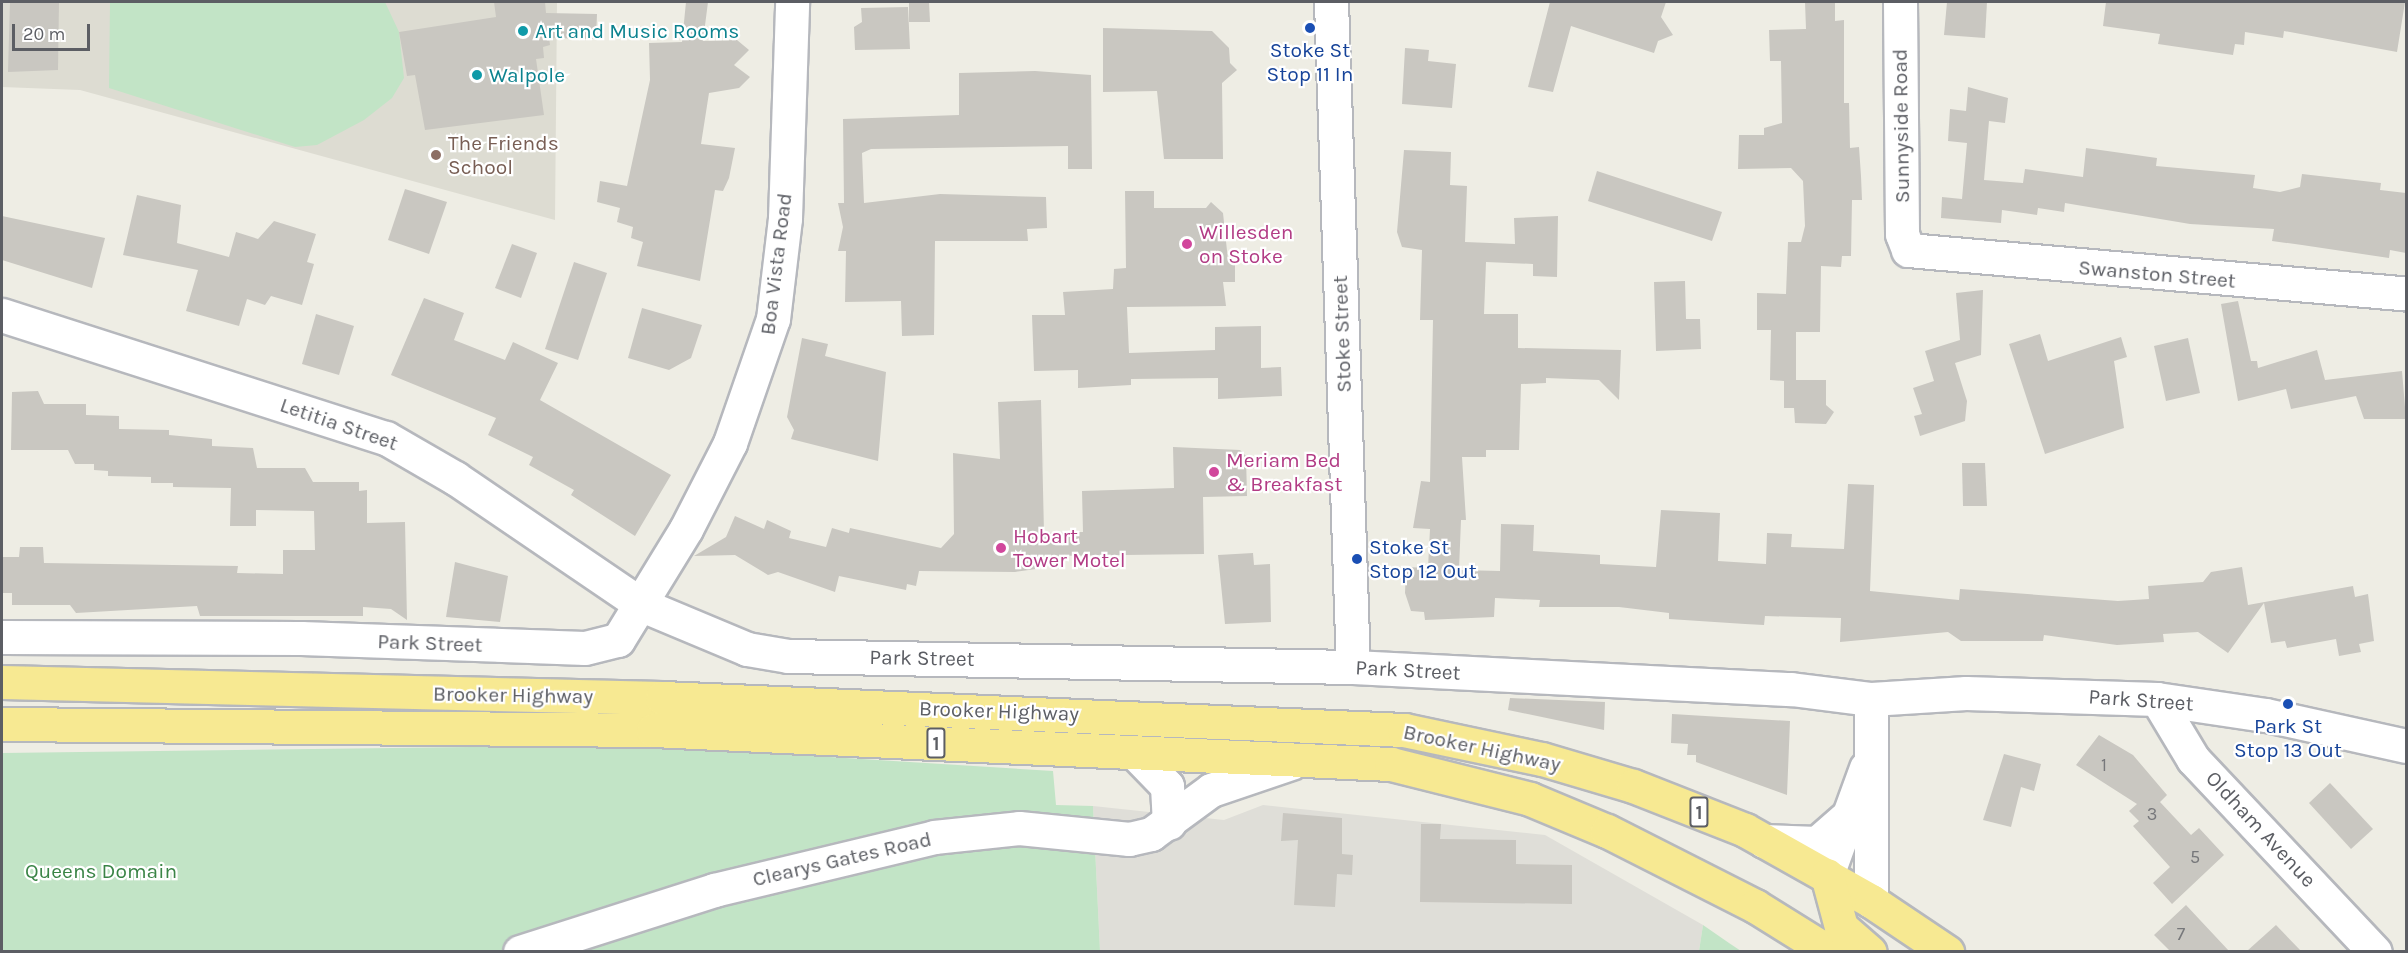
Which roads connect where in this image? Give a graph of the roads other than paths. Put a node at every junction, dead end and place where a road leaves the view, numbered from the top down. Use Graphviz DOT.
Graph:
graph roads {
  1 [pos="792,2"];
  2 [pos="1331,2"];
  3 [pos="1900,2"];
  4 [pos="1908,250"];
  5 [pos="2406,294"];
  6 [pos="2,315"];
  7 [pos="634,618"];
  8 [pos="2,637"];
  9 [pos="1353,667"];
  10 [pos="2,682"];
  11 [pos="1871,699"];
  12 [pos="2157,699"];
  13 [pos="2,724"];
  14 [pos="2406,746"];
  15 [pos="1135,753"];
  16 [pos="1871,755"];
  17 [pos="1299,761"];
  18 [pos="1851,812"];
  19 [pos="1169,823"];
  20 [pos="1764,841"];
  21 [pos="1827,875"];
  22 [pos="1871,901"];
  23 [pos="520,951"];
  24 [pos="1829,951"];
  25 [pos="1870,951"];
  26 [pos="1947,951"];
  27 [pos="2375,951"];
  1 -- 7 [label="street, Boa Vista Road"];
  2 -- 9 [label="street, Stoke Street"];
  3 -- 4 [label="street, Sunnyside Road"];
  4 -- 5 [label="street, Swanston Street"];
  6 -- 7 [label="street, Letitia Street"];
  7 -- 8 [label="street, Park Street"];
  7 -- 9 [label="street, Park Street"];
  9 -- 11 [label="street, Park Street"];
  10 -- 20 [label="highway, Brooker Highway / 1"];
  11 -- 12 [label="street, Park Street"];
  11 -- 16 [label="street"];
  12 -- 14 [label="street, Park Street"];
  12 -- 27 [label="street, Oldham Avenue"];
  13 -- 15 [label="highway, Brooker Highway / 1"];
  15 -- 17 [label="highway, Brooker Highway / 1"];
  15 -- 19 [label="street"];
  16 -- 18 [label="street"];
  16 -- 22 [label="street"];
  17 -- 19 [label="street, Clearys Gates Road"];
  17 -- 24 [label="highway, Brooker Highway / 1"];
  18 -- 20 [label="street"];
  18 -- 21 [label="street"];
  19 -- 23 [label="street, Clearys Gates Road"];
  20 -- 21 [label="highway, Brooker Highway / 1"];
  21 -- 22 [label="highway, Brooker Highway / 1"];
  21 -- 25 [label="highway"];
  22 -- 26 [label="highway, Brooker Highway / 1"];
}
